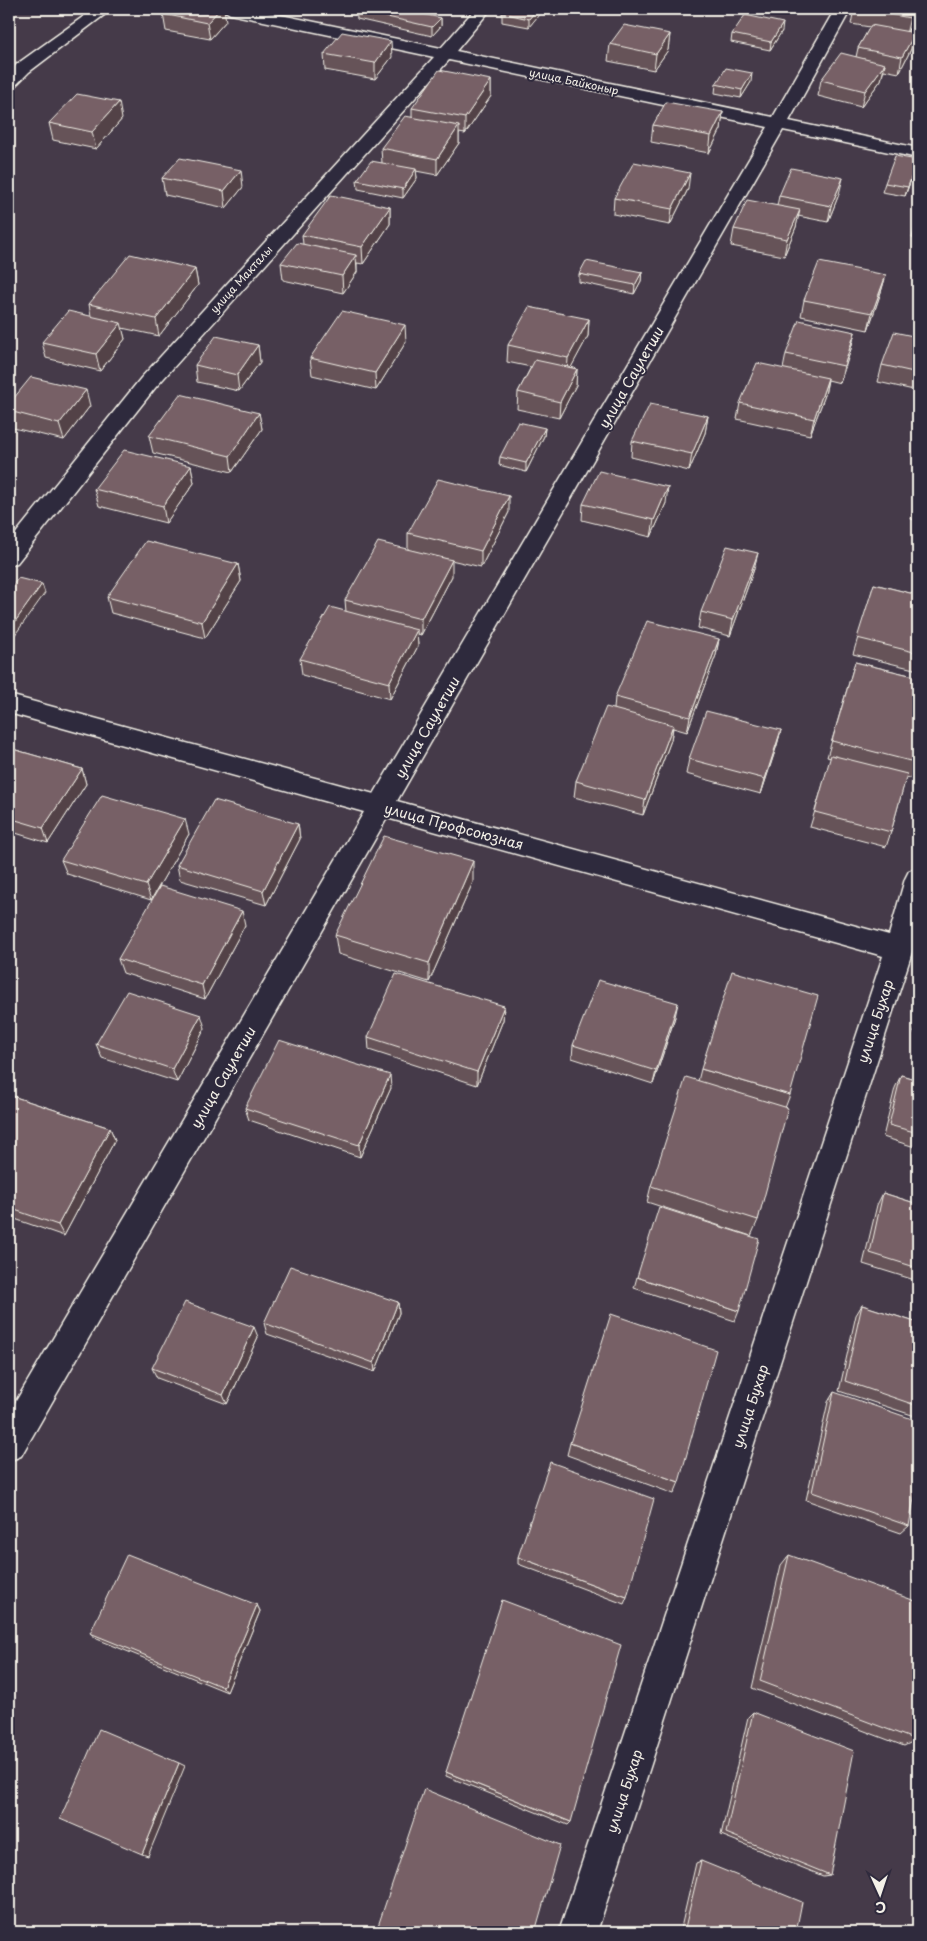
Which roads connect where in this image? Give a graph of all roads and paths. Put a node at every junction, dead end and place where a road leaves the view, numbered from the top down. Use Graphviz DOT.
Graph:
graph roads {
  1 [pos="104,9"];
  2 [pos="230,9"];
  3 [pos="483,9"];
  4 [pos="843,9"];
  5 [pos="445,54"];
  6 [pos="9,82"];
  7 [pos="778,124"];
  8 [pos="918,154"];
  9 [pos="9,557"];
  10 [pos="9,704"];
  11 [pos="380,806"];
  12 [pos="918,878"];
  13 [pos="899,949"];
  14 [pos="9,1444"];
  15 [pos="578,1932"];
  1 -- 6 [label="street"];
  2 -- 5 [label="street, улица Байконыр"];
  3 -- 5 [label="street, улица Макталы"];
  4 -- 7 [label="street, улица Саулетши"];
  5 -- 7 [label="street, улица Байконыр"];
  5 -- 9 [label="street, улица Макталы"];
  7 -- 8 [label="street, улица Байконыр"];
  7 -- 11 [label="street, улица Саулетши"];
  10 -- 11 [label="street, улица Профсоюзная"];
  11 -- 13 [label="street, улица Профсоюзная"];
  11 -- 14 [label="street, улица Саулетши"];
  12 -- 13 [label="street, улица Бухар"];
  13 -- 15 [label="street, улица Бухар"];
}
